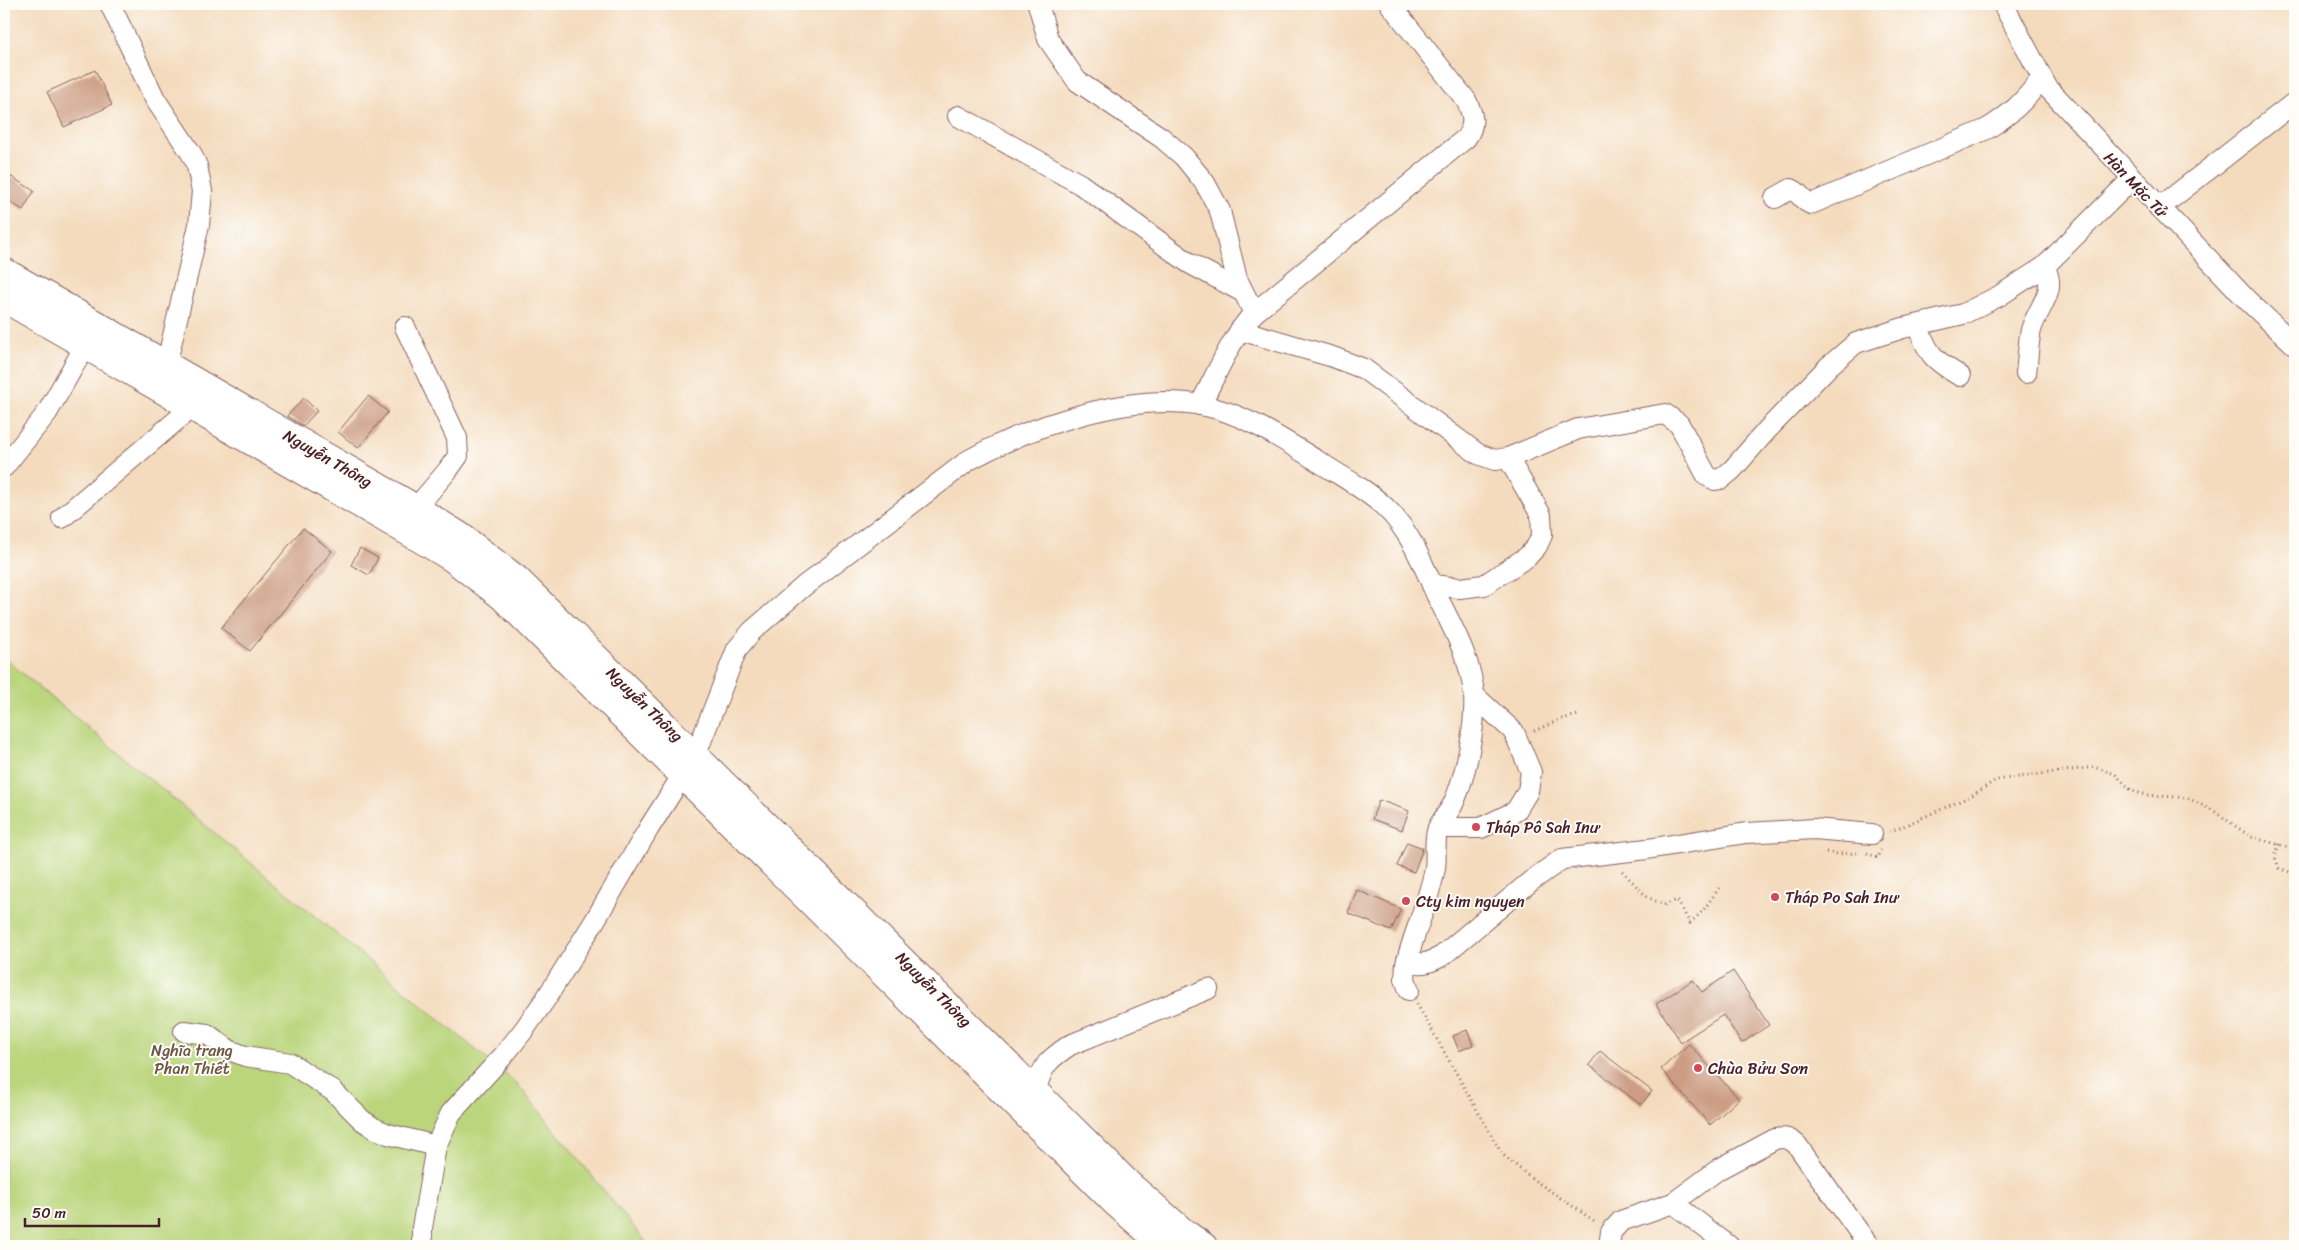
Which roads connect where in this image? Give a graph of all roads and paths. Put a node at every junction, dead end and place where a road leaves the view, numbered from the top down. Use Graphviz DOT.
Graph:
graph roads {
  1 [pos="110,4"];
  2 [pos="1038,4"];
  3 [pos="1390,4"];
  4 [pos="2003,4"];
  5 [pos="2041,79"];
  6 [pos="2295,102"];
  7 [pos="958,116"];
  8 [pos="2132,179"];
  9 [pos="1776,198"];
  10 [pos="2160,208"];
  11 [pos="2044,267"];
  12 [pos="4,271"];
  13 [pos="1241,291"];
  14 [pos="4,299"];
  15 [pos="1254,313"];
  16 [pos="1917,324"];
  17 [pos="405,327"];
  18 [pos="1240,330"];
  19 [pos="2295,345"];
  20 [pos="85,346"];
  21 [pos="166,366"];
  22 [pos="2026,373"];
  23 [pos="1960,376"];
  24 [pos="1200,405"];
  25 [pos="191,408"];
  26 [pos="1508,458"];
  27 [pos="4,467"];
  28 [pos="416,508"];
  29 [pos="62,518"];
  30 [pos="1432,585"];
  31 [pos="1474,696"];
  32 [pos="1578,715"];
  33 [pos="1537,730"];
  34 [pos="689,765"];
  35 [pos="1438,828"];
  36 [pos="1872,834"];
  37 [pos="2279,844"];
  38 [pos="2295,849"];
  39 [pos="1609,854"];
  40 [pos="2295,874"];
  41 [pos="1720,888"];
  42 [pos="1407,960"];
  43 [pos="1208,989"];
  44 [pos="1409,990"];
  45 [pos="184,1031"];
  46 [pos="1036,1090"];
  47 [pos="436,1146"];
  48 [pos="1673,1203"];
  49 [pos="1610,1239"];
  50 [pos="422,1246"];
  51 [pos="1164,1246"];
  52 [pos="1204,1246"];
  53 [pos="1729,1246"];
  54 [pos="1868,1246"];
  1 -- 21 [label="street"];
  2 -- 13 [label="street"];
  3 -- 15 [label="street"];
  4 -- 5 [label="street, Hàn Mặc Tử"];
  5 -- 8 [label="street, Hàn Mặc Tử"];
  5 -- 9 [label="street"];
  6 -- 10 [label="street"];
  7 -- 13 [label="street"];
  8 -- 10 [label="street, Hàn Mặc Tử"];
  8 -- 11 [label="street"];
  10 -- 19 [label="street, Hàn Mặc Tử"];
  11 -- 16 [label="street"];
  11 -- 22 [label="street"];
  12 -- 21 [label="main road, Nguyễn Thông"];
  13 -- 15 [label="street"];
  14 -- 20 [label="main road, Nguyễn Thông"];
  15 -- 18 [label="street"];
  16 -- 23 [label="street"];
  16 -- 26 [label="street"];
  17 -- 28 [label="street"];
  18 -- 24 [label="street"];
  18 -- 26 [label="street"];
  20 -- 25 [label="main road, Nguyễn Thông"];
  20 -- 27 [label="street"];
  21 -- 28 [label="main road, Nguyễn Thông"];
  24 -- 30 [label="street"];
  24 -- 34 [label="street"];
  25 -- 29 [label="street"];
  25 -- 34 [label="main road, Nguyễn Thông"];
  26 -- 30 [label="street"];
  28 -- 34 [label="main road, Nguyễn Thông"];
  30 -- 31 [label="street"];
  31 -- 35 [label="street"];
  31 -- 35 [label="street"];
  32 -- 33 [label="path"];
  34 -- 46 [label="main road, Nguyễn Thông"];
  34 -- 47 [label="street"];
  34 -- 51 [label="main road, Nguyễn Thông"];
  35 -- 42 [label="street"];
  36 -- 37 [label="path"];
  36 -- 39 [label="street"];
  37 -- 38 [label="path"];
  37 -- 40 [label="path"];
  39 -- 41 [label="path"];
  39 -- 42 [label="street"];
  42 -- 44 [label="street"];
  43 -- 46 [label="street"];
  44 -- 49 [label="path"];
  45 -- 47 [label="street"];
  46 -- 52 [label="main road, Nguyễn Thông"];
  47 -- 50 [label="street"];
  48 -- 49 [label="street"];
  48 -- 53 [label="street"];
  48 -- 54 [label="street"];
}
